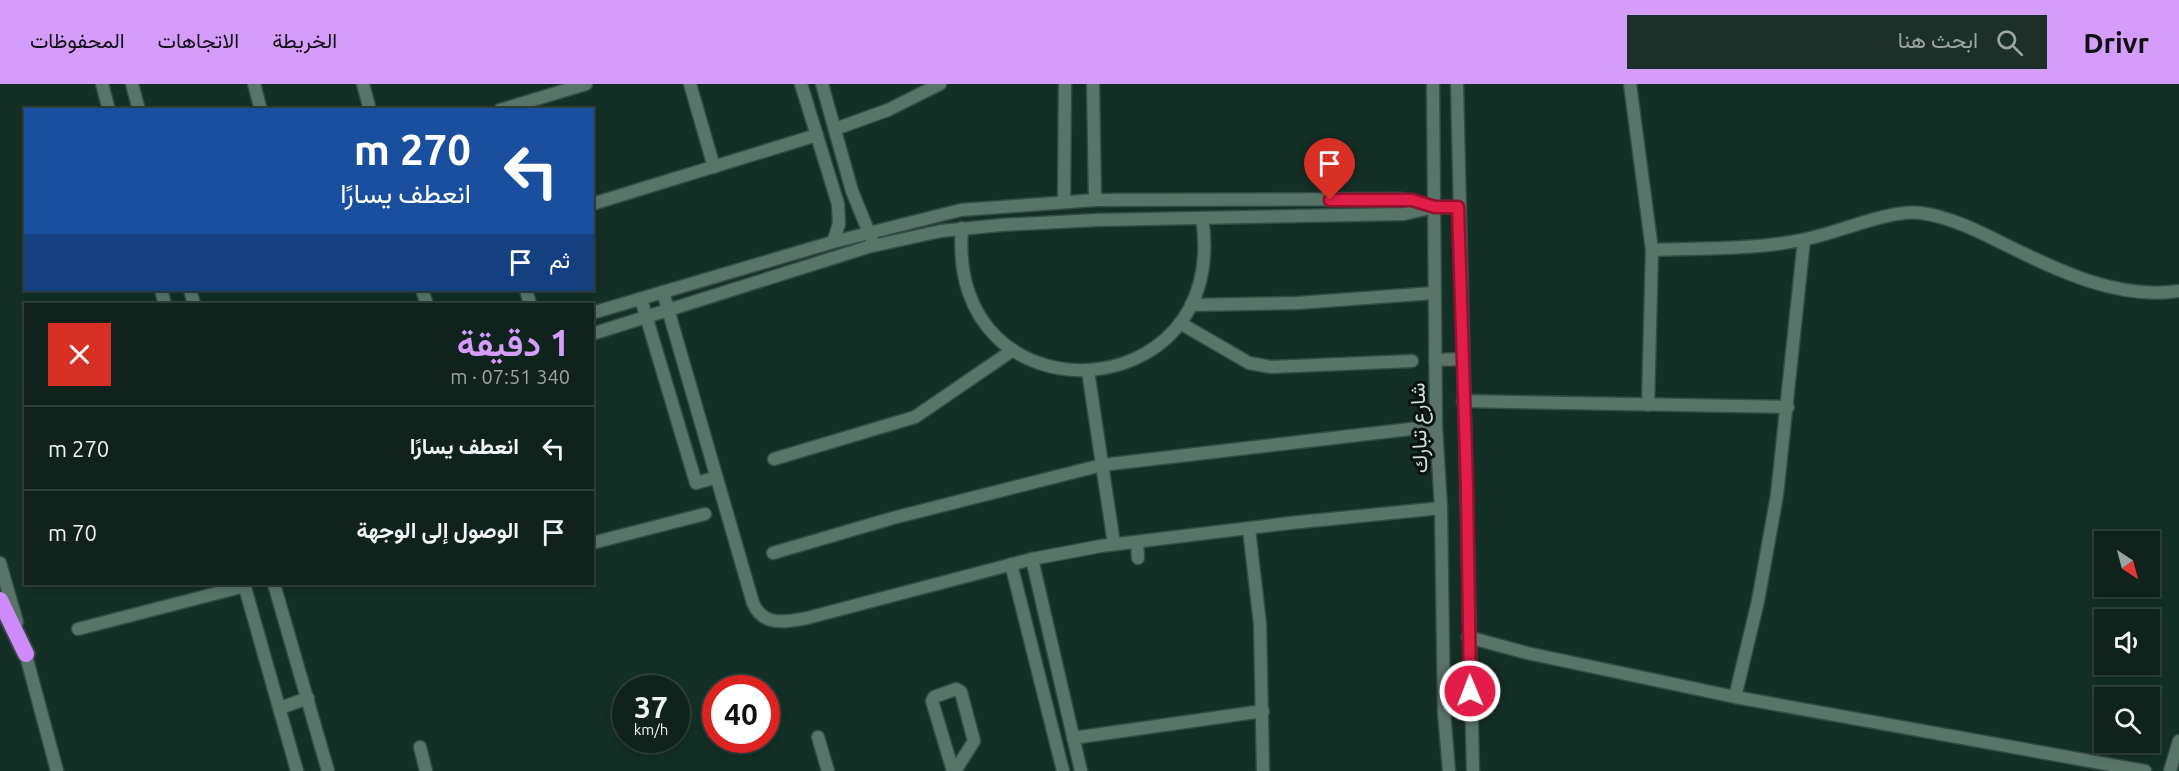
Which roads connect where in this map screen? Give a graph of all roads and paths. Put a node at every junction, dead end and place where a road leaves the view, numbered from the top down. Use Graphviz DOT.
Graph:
graph roads {
  1 [pos="102,84"];
  2 [pos="132,84"];
  3 [pos="254,84"];
  4 [pos="363,84"];
  5 [pos="586,84"];
  6 [pos="690,84"];
  7 [pos="801,84"];
  8 [pos="822,84"];
  9 [pos="940,84"];
  10 [pos="1065,84"];
  11 [pos="1094,84"];
  12 [pos="1433,84"];
  13 [pos="1457,84"];
  14 [pos="1630,84"];
  15 [pos="926,88"];
  16 [pos="108,108"];
  17 [pos="138,108"];
  18 [pos="260,108"];
  19 [pos="369,108"];
  20 [pos="507,108"];
  21 [pos="835,129"];
  22 [pos="817,135"];
  23 [pos="714,167"];
  24 [pos="856,200"];
  25 [pos="1095,200"];
  26 [pos="1064,201"];
  27 [pos="594,203"];
  28 [pos="838,204"];
  29 [pos="1435,207"];
  30 [pos="1458,207"];
  31 [pos="1202,218"];
  32 [pos="962,228"];
  33 [pos="869,232"];
  34 [pos="1804,240"];
  35 [pos="833,242"];
  36 [pos="874,246"];
  37 [pos="1652,250"];
  38 [pos="2179,291"];
  39 [pos="663,292"];
  40 [pos="1434,293"];
  41 [pos="641,299"];
  42 [pos="1191,305"];
  43 [pos="669,310"];
  44 [pos="594,312"];
  45 [pos="646,317"];
  46 [pos="1180,324"];
  47 [pos="594,332"];
  48 [pos="1013,350"];
  49 [pos="1461,359"];
  50 [pos="1435,360"];
  51 [pos="1412,361"];
  52 [pos="1088,371"];
  53 [pos="1463,401"];
  54 [pos="1648,405"];
  55 [pos="1788,407"];
  56 [pos="1436,426"];
  57 [pos="774,459"];
  58 [pos="1102,465"];
  59 [pos="714,478"];
  60 [pos="1441,508"];
  61 [pos="705,514"];
  62 [pos="1249,529"];
  63 [pos="594,542"];
  64 [pos="1137,542"];
  65 [pos="1114,544"];
  66 [pos="773,553"];
  67 [pos="1138,558"];
  68 [pos="1032,559"];
  69 [pos="0,563"];
  70 [pos="1011,564"];
  71 [pos="245,585"];
  72 [pos="274,585"];
  73 [pos="0,600"];
  74 [pos="78,629"];
  75 [pos="1468,637"];
  76 [pos="26,654"];
  77 [pos="1735,697"];
  78 [pos="308,698"];
  79 [pos="280,708"];
  80 [pos="1263,711"];
  81 [pos="818,737"];
  82 [pos="1073,738"];
  83 [pos="2179,741"];
  84 [pos="420,747"];
  85 [pos="57,771"];
  86 [pos="297,771"];
  87 [pos="328,771"];
  88 [pos="426,771"];
  89 [pos="828,771"];
  90 [pos="954,771"];
  91 [pos="1063,771"];
  92 [pos="1081,771"];
  93 [pos="1263,771"];
  94 [pos="1449,771"];
  95 [pos="1473,771"];
  96 [pos="2145,771"];
  97 [pos="2170,771"];
  1 -- 16 [label="street"];
  2 -- 17 [label="street"];
  3 -- 18 [label="street"];
  4 -- 19 [label="street"];
  5 -- 20 [label="street"];
  6 -- 23 [label="street"];
  7 -- 22 [label="street"];
  8 -- 21 [label="street"];
  9 -- 15 [label="street"];
  10 -- 26 [label="street"];
  11 -- 25 [label="street"];
  12 -- 29 [label="street, شارع تبارك"];
  13 -- 30 [label="street"];
  14 -- 37 [label="street"];
  15 -- 21 [label="street"];
  21 -- 24 [label="street"];
  22 -- 23 [label="street"];
  22 -- 28 [label="street"];
  23 -- 27 [label="street"];
  24 -- 28 [label="street"];
  24 -- 33 [label="street"];
  25 -- 26 [label="street"];
  25 -- 29 [label="street"];
  26 -- 33 [label="street"];
  28 -- 35 [label="street"];
  29 -- 30 [label="street"];
  29 -- 31 [label="street"];
  29 -- 40 [label="street, شارع تبارك"];
  30 -- 49 [label="street"];
  31 -- 32 [label="street"];
  31 -- 42 [label="street"];
  32 -- 36 [label="street"];
  32 -- 48 [label="street"];
  33 -- 35 [label="street"];
  33 -- 36 [label="street"];
  34 -- 37 [label="street"];
  34 -- 38 [label="street"];
  34 -- 55 [label="street"];
  35 -- 39 [label="street"];
  36 -- 43 [label="street"];
  37 -- 54 [label="street"];
  39 -- 41 [label="street"];
  39 -- 43 [label="street"];
  40 -- 42 [label="street"];
  40 -- 50 [label="street, شارع تبارك"];
  41 -- 44 [label="street"];
  41 -- 45 [label="street"];
  42 -- 46 [label="street"];
  43 -- 45 [label="street"];
  43 -- 59 [label="street"];
  45 -- 47 [label="street"];
  45 -- 59 [label="street"];
  46 -- 51 [label="street"];
  46 -- 52 [label="street"];
  48 -- 52 [label="street"];
  48 -- 57 [label="street"];
  49 -- 50 [label="street"];
  49 -- 53 [label="street"];
  50 -- 56 [label="street, شارع تبارك"];
  52 -- 58 [label="street"];
  53 -- 54 [label="street"];
  53 -- 75 [label="street"];
  54 -- 55 [label="street"];
  55 -- 77 [label="street"];
  56 -- 58 [label="street"];
  56 -- 60 [label="street, شارع تبارك"];
  58 -- 65 [label="street"];
  58 -- 66 [label="street"];
  59 -- 70 [label="street"];
  60 -- 62 [label="street"];
  60 -- 94 [label="street, شارع تبارك"];
  61 -- 63 [label="street"];
  62 -- 64 [label="street"];
  62 -- 80 [label="street"];
  64 -- 65 [label="street"];
  64 -- 67 [label="street"];
  65 -- 68 [label="street"];
  68 -- 70 [label="street"];
  68 -- 82 [label="street"];
  69 -- 76 [label="street"];
  70 -- 91 [label="street"];
  71 -- 74 [label="street"];
  71 -- 79 [label="street"];
  72 -- 78 [label="street"];
  73 -- 76 [label="highway"];
  75 -- 77 [label="street"];
  75 -- 95 [label="street"];
  76 -- 85 [label="street"];
  77 -- 96 [label="street"];
  78 -- 79 [label="street"];
  78 -- 87 [label="street"];
  79 -- 86 [label="street"];
  80 -- 82 [label="street"];
  80 -- 93 [label="street"];
  81 -- 89 [label="street"];
  82 -- 92 [label="street"];
  83 -- 97 [label="street"];
  84 -- 88 [label="street"];
  90 -- 90 [label="street"];
}
